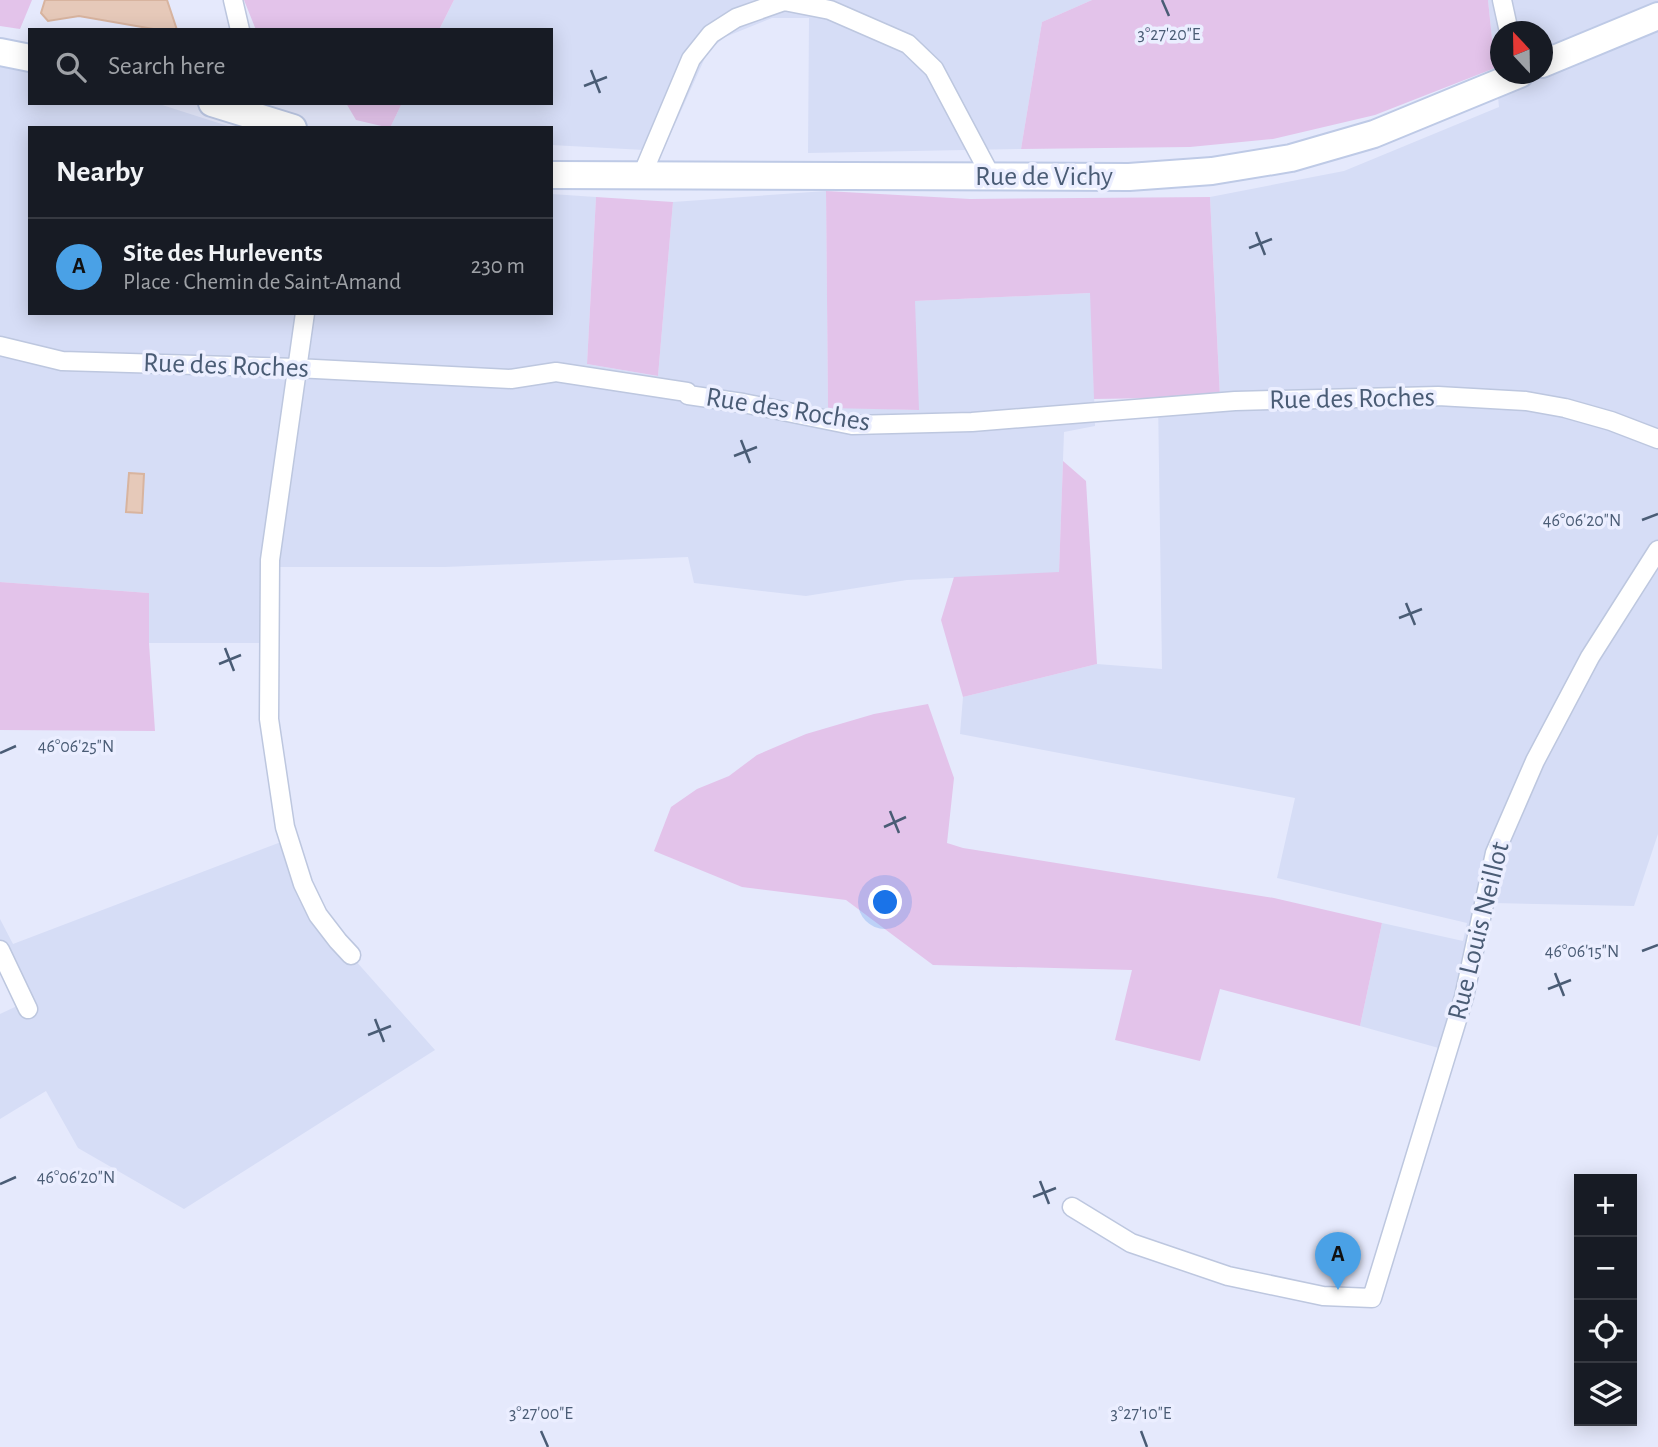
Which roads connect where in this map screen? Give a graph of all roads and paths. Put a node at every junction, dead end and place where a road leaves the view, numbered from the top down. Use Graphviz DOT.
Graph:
graph roads {
  1 [pos="233,0"];
  2 [pos="784,0"];
  3 [pos="1502,0"];
  4 [pos="1658,16"];
  5 [pos="1507,21"];
  6 [pos="240,28"];
  7 [pos="0,52"];
  8 [pos="28,58"];
  9 [pos="1553,59"];
  10 [pos="1496,84"];
  11 [pos="219,105"];
  12 [pos="259,116"];
  13 [pos="287,126"];
  14 [pos="553,175"];
  15 [pos="642,175"];
  16 [pos="988,178"];
  17 [pos="305,315"];
  18 [pos="0,346"];
  19 [pos="296,368"];
  20 [pos="1658,439"];
  21 [pos="1658,550"];
  22 [pos="0,950"];
  23 [pos="351,955"];
  24 [pos="28,1009"];
  25 [pos="1072,1207"];
  1 -- 6 [label="street"];
  2 -- 15 [label="street"];
  2 -- 16 [label="street"];
  3 -- 5 [label="street"];
  4 -- 9 [label="street"];
  7 -- 8 [label="street"];
  10 -- 16 [label="street, Rue de Vichy"];
  11 -- 12 [label="street"];
  12 -- 13 [label="street"];
  14 -- 15 [label="street, Rue de Vichy"];
  15 -- 16 [label="street, Rue de Vichy"];
  17 -- 19 [label="street"];
  18 -- 19 [label="street, Rue des Roches"];
  19 -- 20 [label="street, Rue des Roches"];
  19 -- 23 [label="street"];
  21 -- 25 [label="street, Rue Louis Neillot"];
  22 -- 24 [label="street"];
}
